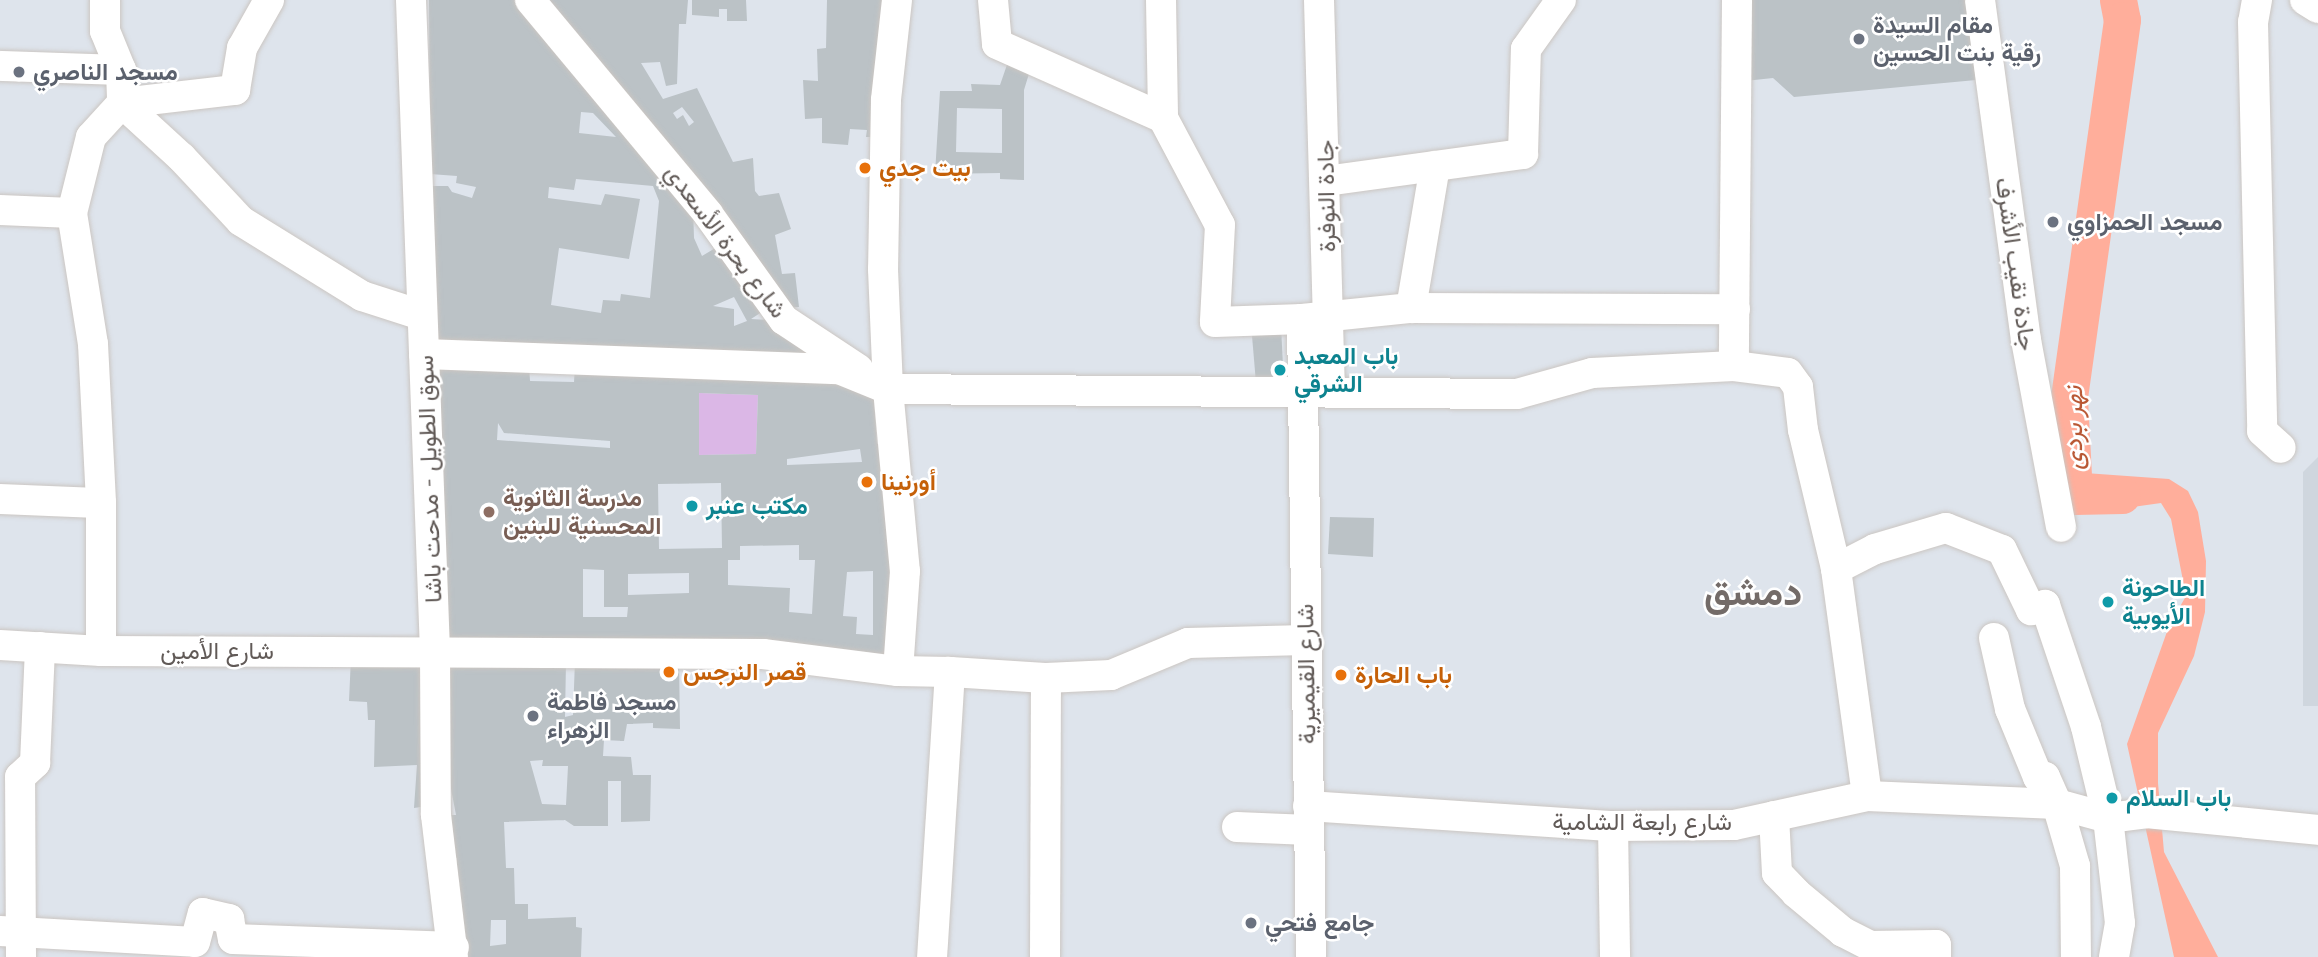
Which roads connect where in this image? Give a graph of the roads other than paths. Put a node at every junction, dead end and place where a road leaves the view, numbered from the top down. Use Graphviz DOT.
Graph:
graph roads {
  1 [pos="105,0"];
  2 [pos="270,0"];
  3 [pos="411,0"];
  4 [pos="530,0"];
  5 [pos="897,0"];
  6 [pos="993,0"];
  7 [pos="1161,0"];
  8 [pos="1319,0"];
  9 [pos="1561,0"];
  10 [pos="1737,0"];
  11 [pos="1980,0"];
  12 [pos="2257,0"];
  13 [pos="2305,0"];
  14 [pos="2318,8"];
  15 [pos="0,66"];
  16 [pos="121,71"];
  17 [pos="122,103"];
  18 [pos="1163,118"];
  19 [pos="1435,166"];
  20 [pos="1325,181"];
  21 [pos="0,210"];
  22 [pos="72,213"];
  23 [pos="1411,308"];
  24 [pos="1735,309"];
  25 [pos="421,315"];
  26 [pos="1315,319"];
  27 [pos="425,354"];
  28 [pos="1734,366"];
  29 [pos="888,389"];
  30 [pos="1316,391"];
  31 [pos="2281,448"];
  32 [pos="0,499"];
  33 [pos="102,503"];
  34 [pos="2061,527"];
  35 [pos="1836,569"];
  36 [pos="1994,638"];
  37 [pos="1305,640"];
  38 [pos="0,645"];
  39 [pos="40,647"];
  40 [pos="101,651"];
  41 [pos="435,651"];
  42 [pos="898,671"];
  43 [pos="950,672"];
  44 [pos="1046,678"];
  45 [pos="1867,796"];
  46 [pos="2057,804"];
  47 [pos="1774,816"];
  48 [pos="1309,818"];
  49 [pos="2108,818"];
  50 [pos="1613,826"];
  51 [pos="1237,827"];
  52 [pos="2318,830"];
  53 [pos="14,940"];
  54 [pos="453,952"];
  55 [pos="1869,952"];
  56 [pos="932,957"];
  57 [pos="1045,957"];
  58 [pos="1311,957"];
  59 [pos="1615,957"];
  60 [pos="1936,957"];
  61 [pos="2076,957"];
  62 [pos="2114,957"];
  1 -- 16 [label="street"];
  2 -- 17 [label="street"];
  3 -- 25 [label="street, سوق الطويل - مدحت باشا"];
  4 -- 29 [label="street, شارع بحرة الأسعدي"];
  5 -- 29 [label="street"];
  6 -- 18 [label="street"];
  7 -- 18 [label="street"];
  8 -- 20 [label="street, جادة النوفرة"];
  9 -- 19 [label="street"];
  10 -- 24 [label="street"];
  11 -- 34 [label="street, جادة نقيب الأشرف"];
  12 -- 31 [label="street"];
  13 -- 14 [label="street"];
  15 -- 16 [label="street"];
  16 -- 17 [label="street"];
  17 -- 22 [label="street"];
  17 -- 25 [label="street"];
  18 -- 26 [label="street"];
  19 -- 20 [label="street"];
  19 -- 23 [label="street"];
  20 -- 26 [label="street, جادة النوفرة"];
  21 -- 22 [label="street"];
  22 -- 33 [label="street"];
  23 -- 24 [label="street"];
  23 -- 26 [label="street"];
  24 -- 28 [label="street"];
  25 -- 27 [label="street, سوق الطويل - مدحت باشا"];
  26 -- 30 [label="street, جادة النوفرة"];
  27 -- 29 [label="street"];
  27 -- 41 [label="street, سوق الطويل - مدحت باشا"];
  28 -- 30 [label="street"];
  28 -- 35 [label="street"];
  29 -- 30 [label="street"];
  29 -- 42 [label="street"];
  30 -- 37 [label="street, شارع القيميرية"];
  32 -- 33 [label="street"];
  33 -- 40 [label="street"];
  35 -- 45 [label="street"];
  35 -- 49 [label="street"];
  36 -- 46 [label="street"];
  37 -- 44 [label="street, شارع الأمين"];
  37 -- 48 [label="street, شارع القيميرية"];
  38 -- 39 [label="street, شارع الأمين"];
  39 -- 40 [label="street, شارع الأمين"];
  39 -- 53 [label="street"];
  40 -- 41 [label="street, شارع الأمين"];
  41 -- 42 [label="street, شارع الأمين"];
  41 -- 54 [label="street, سوق الطويل - مدحت باشا"];
  42 -- 43 [label="street, شارع الأمين"];
  43 -- 44 [label="street, شارع الأمين"];
  43 -- 56 [label="street"];
  44 -- 57 [label="street"];
  45 -- 46 [label="street, شارع رابعة الشامية"];
  45 -- 47 [label="street, شارع رابعة الشامية"];
  46 -- 49 [label="street, شارع رابعة الشامية"];
  46 -- 61 [label="street"];
  47 -- 50 [label="street, شارع رابعة الشامية"];
  47 -- 55 [label="street"];
  48 -- 50 [label="street, شارع رابعة الشامية"];
  48 -- 51 [label="street, شارع رابعة الشامية"];
  48 -- 58 [label="street, شارع القيميرية"];
  49 -- 52 [label="street"];
  49 -- 62 [label="street"];
  50 -- 59 [label="street"];
  53 -- 54 [label="street"];
  55 -- 60 [label="street"];
}
